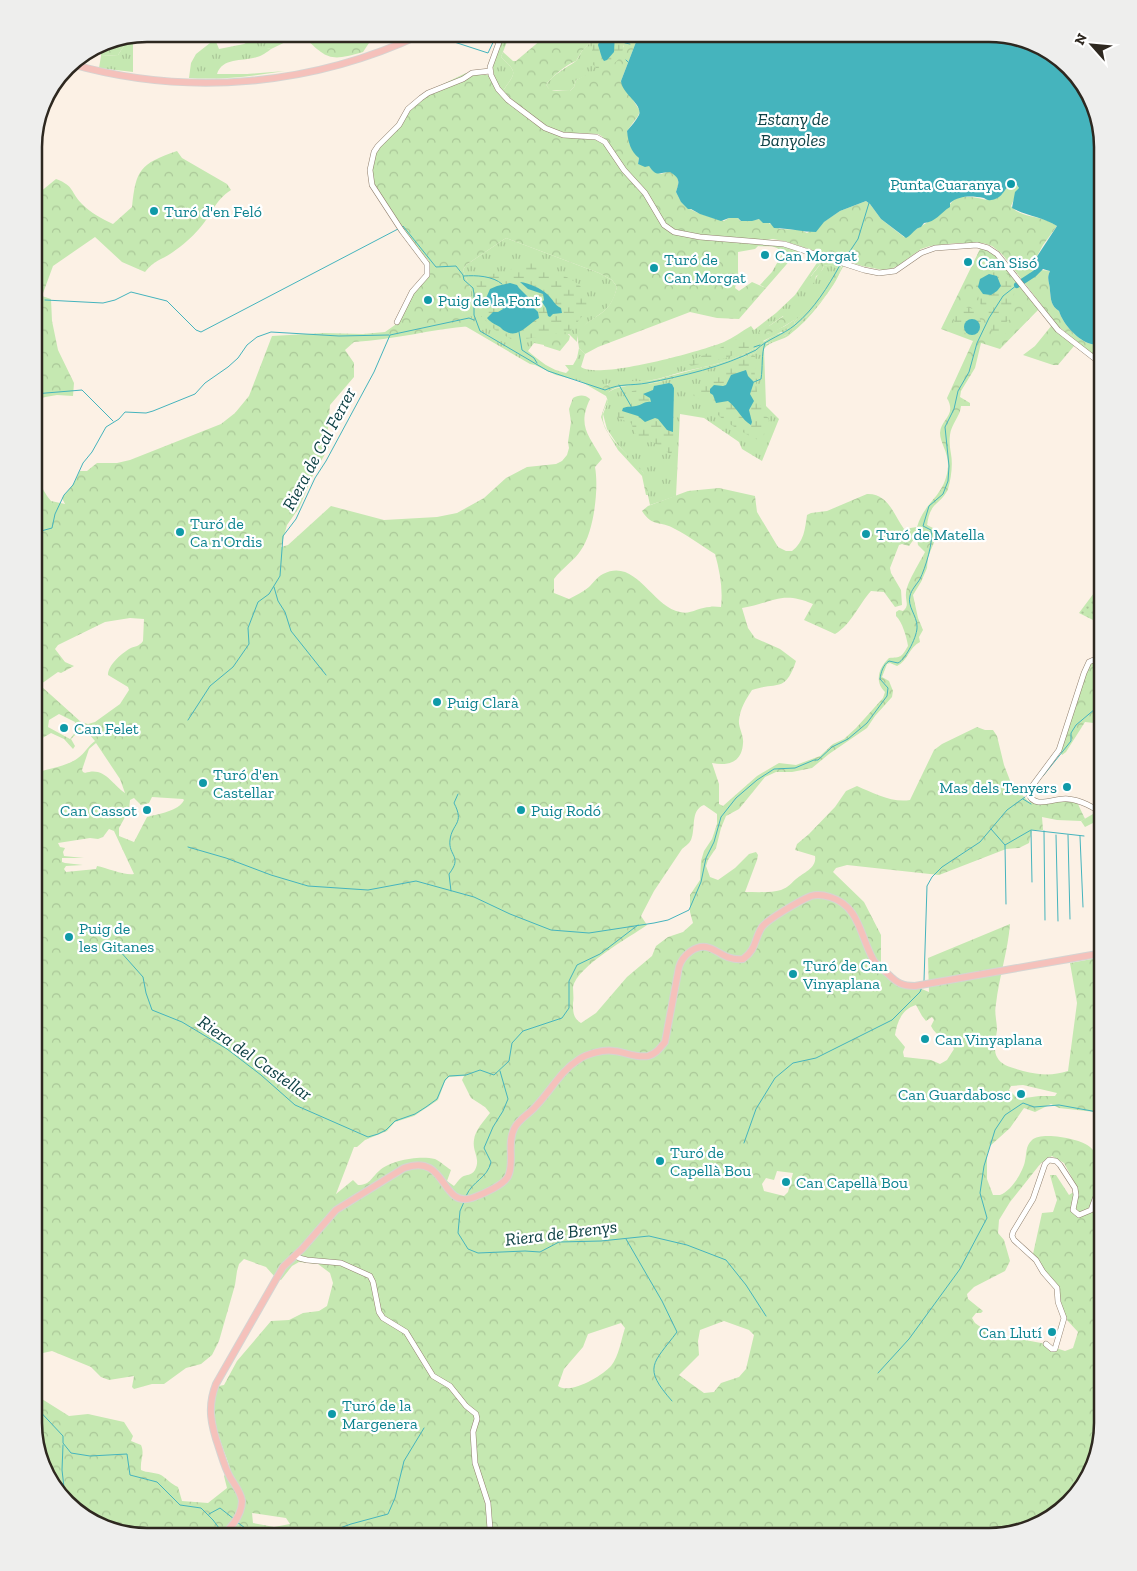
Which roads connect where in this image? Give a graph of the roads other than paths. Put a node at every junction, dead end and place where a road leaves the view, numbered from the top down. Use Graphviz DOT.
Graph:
graph roads {
  1 [pos="400,43"];
  2 [pos="498,43"];
  3 [pos="81,67"];
  4 [pos="490,71"];
  5 [pos="396,322"];
  6 [pos="1094,358"];
  7 [pos="1094,660"];
  8 [pos="1094,809"];
  9 [pos="1094,955"];
  10 [pos="1094,1202"];
  11 [pos="296,1255"];
  12 [pos="1046,1344"];
  13 [pos="231,1528"];
  14 [pos="490,1528"];
  1 -- 3 [label="main road"];
  2 -- 4 [label="street"];
  4 -- 5 [label="street"];
  4 -- 6 [label="street"];
  7 -- 8 [label="street"];
  9 -- 11 [label="main road"];
  10 -- 12 [label="street"];
  11 -- 13 [label="main road"];
  11 -- 14 [label="street"];
}
